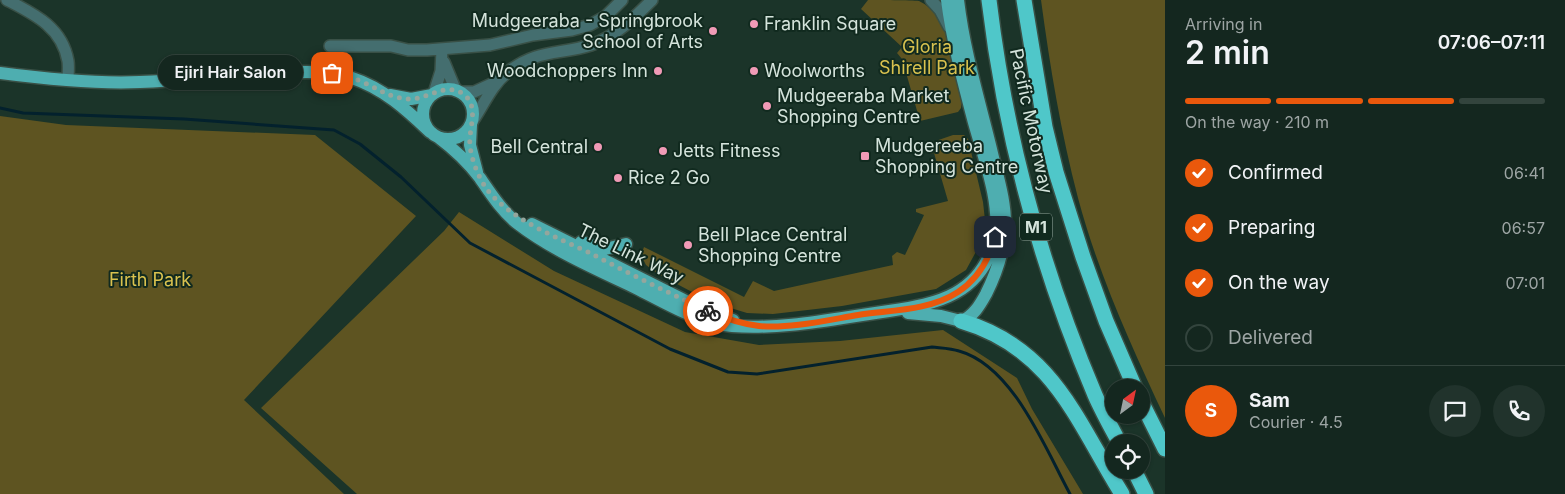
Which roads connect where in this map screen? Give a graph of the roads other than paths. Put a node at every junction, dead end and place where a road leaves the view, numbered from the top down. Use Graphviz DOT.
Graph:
graph roads {
  1 [pos="7,0"];
  2 [pos="622,0"];
  3 [pos="652,0"];
  4 [pos="931,0"];
  5 [pos="947,0"];
  6 [pos="958,0"];
  7 [pos="989,0"];
  8 [pos="1024,0"];
  9 [pos="953,35"];
  10 [pos="330,46"];
  11 [pos="443,55"];
  12 [pos="0,73"];
  13 [pos="68,80"];
  14 [pos="498,81"];
  15 [pos="458,92"];
  16 [pos="386,94"];
  17 [pos="433,94"];
  18 [pos="976,117"];
  19 [pos="472,123"];
  20 [pos="434,135"];
  21 [pos="479,177"];
  22 [pos="495,198"];
  23 [pos="545,231"];
  24 [pos="626,244"];
  25 [pos="611,270"];
  26 [pos="888,311"];
  27 [pos="961,321"];
  28 [pos="1131,379"];
  29 [pos="1150,419"];
  30 [pos="1115,434"];
  31 [pos="1165,449"];
  32 [pos="1138,479"];
  33 [pos="1122,494"];
  34 [pos="1146,494"];
  1 -- 13 [label="street"];
  2 -- 11 [label="street"];
  3 -- 14 [label="street"];
  4 -- 9 [label="street"];
  5 -- 9 [label="main road, The Link Way"];
  6 -- 18 [label="main road"];
  7 -- 30 [label="highway, Pacific Motorway / M1"];
  8 -- 28 [label="highway, Pacific Motorway / M1"];
  9 -- 18 [label="main road, The Link Way"];
  10 -- 11 [label="street"];
  11 -- 15 [label="street"];
  11 -- 17 [label="street"];
  12 -- 13 [label="main road"];
  13 -- 16 [label="main road"];
  14 -- 15 [label="street"];
  14 -- 19 [label="street"];
  15 -- 17 [label="main road"];
  15 -- 19 [label="main road"];
  16 -- 17 [label="main road"];
  16 -- 20 [label="main road, The Link Way"];
  17 -- 20 [label="main road"];
  18 -- 26 [label="main road, The Link Way"];
  18 -- 27 [label="main road"];
  19 -- 20 [label="main road"];
  19 -- 21 [label="main road, The Link Way"];
  20 -- 21 [label="main road, The Link Way"];
  21 -- 22 [label="main road, The Link Way"];
  22 -- 23 [label="main road, The Link Way"];
  22 -- 25 [label="main road, The Link Way"];
  23 -- 24 [label="main road"];
  23 -- 25 [label="main road, The Link Way"];
  25 -- 26 [label="main road, The Link Way"];
  26 -- 27 [label="main road, The Link Way"];
  27 -- 33 [label="highway"];
  29 -- 31 [label="highway"];
  32 -- 34 [label="highway"];
}
